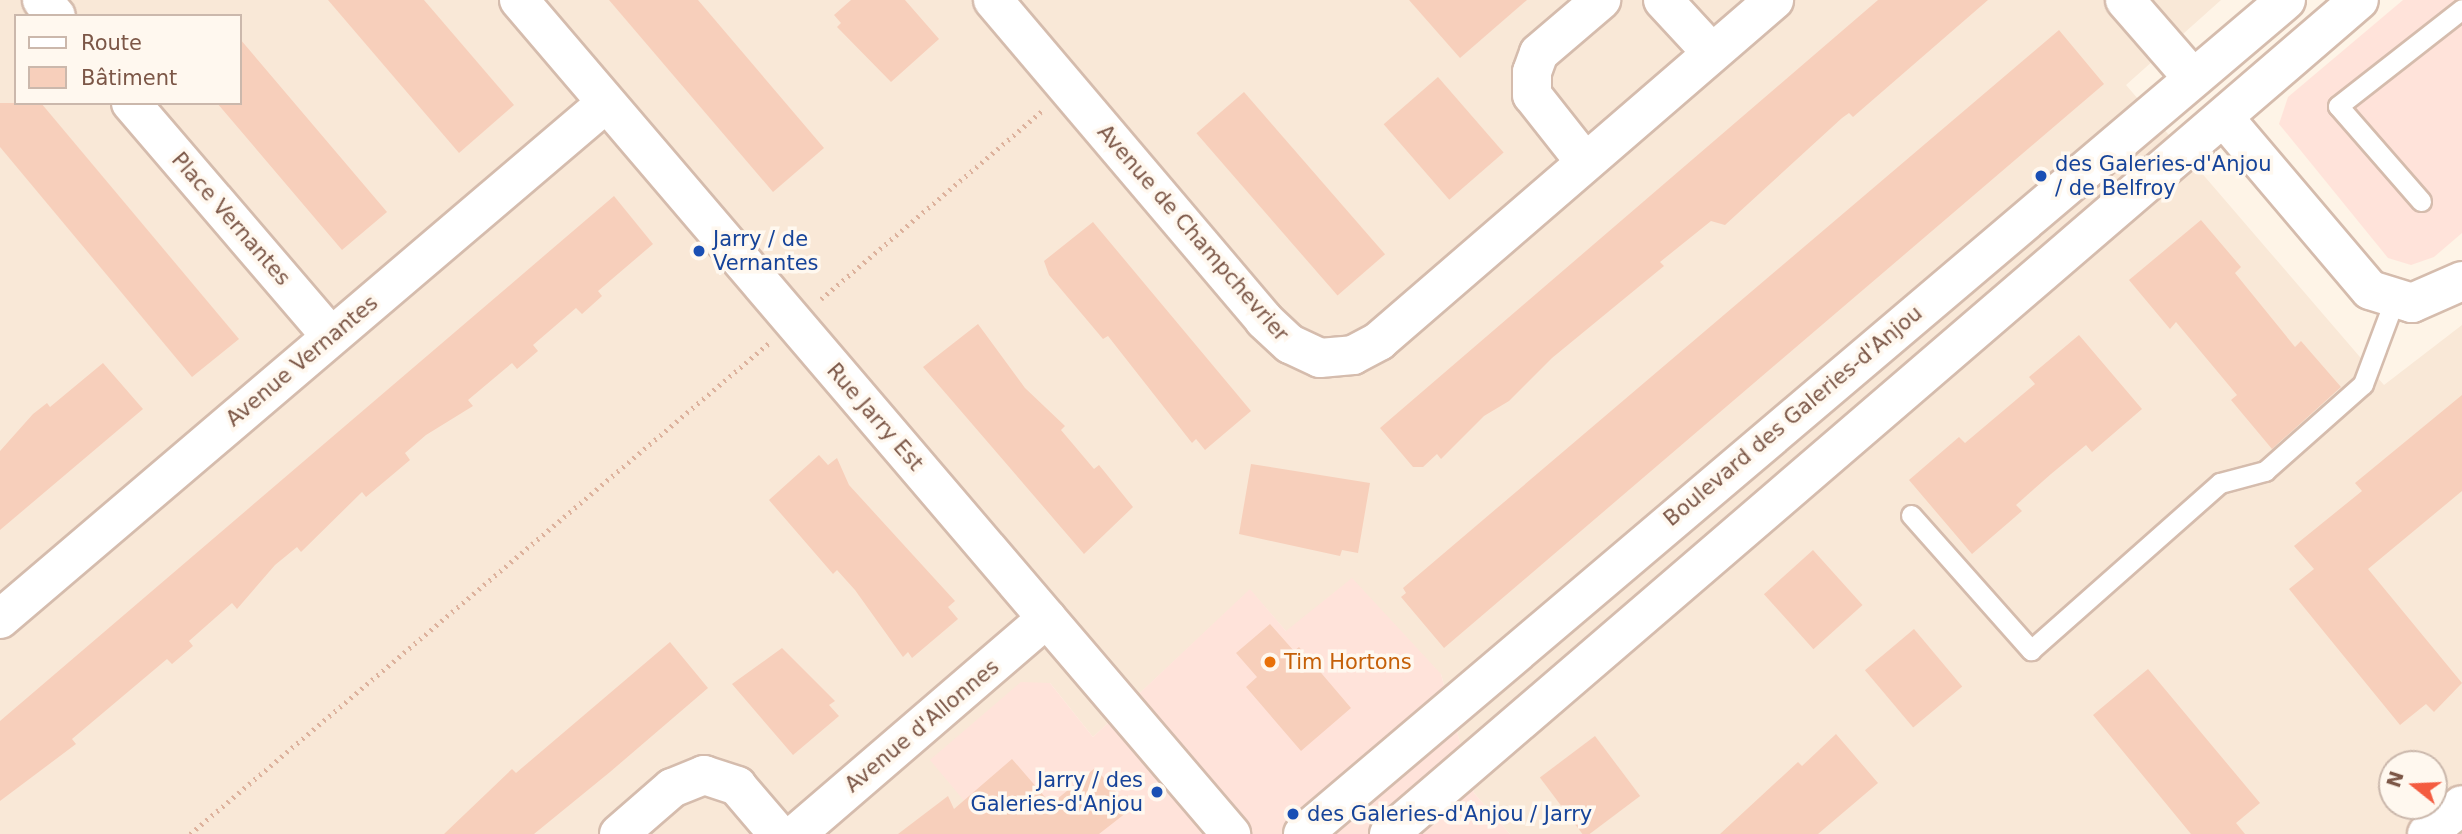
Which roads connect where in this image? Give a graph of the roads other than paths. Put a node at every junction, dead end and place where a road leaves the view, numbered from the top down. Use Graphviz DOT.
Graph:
graph roads {
  1 [pos="42,0"];
  2 [pos="519,0"];
  3 [pos="993,0"];
  4 [pos="1601,0"];
  5 [pos="1663,0"];
  6 [pos="1774,0"];
  7 [pos="2125,0"];
  8 [pos="2286,0"];
  9 [pos="2359,0"];
  10 [pos="2462,9"];
  11 [pos="53,14"];
  12 [pos="1711,52"];
  13 [pos="2192,77"];
  14 [pos="606,103"];
  15 [pos="133,105"];
  16 [pos="2225,119"];
  17 [pos="1585,162"];
  18 [pos="2421,201"];
  19 [pos="2462,281"];
  20 [pos="2394,300"];
  21 [pos="331,336"];
  22 [pos="1911,515"];
  23 [pos="1047,618"];
  24 [pos="0,619"];
  25 [pos="2462,805"];
  26 [pos="619,834"];
  27 [pos="778,834"];
  28 [pos="796,834"];
  29 [pos="1231,834"];
  30 [pos="1303,834"];
  31 [pos="1389,834"];
  32 [pos="2427,834"];
  1 -- 11 [label="street"];
  2 -- 14 [label="street, Rue Jarry Est"];
  3 -- 17 [label="street, Avenue de Champchevrier"];
  4 -- 17 [label="street"];
  5 -- 12 [label="street"];
  6 -- 12 [label="street, Avenue de Champchevrier"];
  7 -- 13 [label="street"];
  8 -- 13 [label="street, Boulevard des Galeries-d'Anjou"];
  9 -- 16 [label="street"];
  10 -- 18 [label="lane"];
  12 -- 17 [label="street, Avenue de Champchevrier"];
  13 -- 30 [label="street, Boulevard des Galeries-d'Anjou"];
  14 -- 21 [label="street, Avenue Vernantes"];
  14 -- 23 [label="street, Rue Jarry Est"];
  15 -- 21 [label="street, Place Vernantes"];
  16 -- 20 [label="street"];
  16 -- 31 [label="street"];
  19 -- 20 [label="street"];
  20 -- 22 [label="lane"];
  21 -- 24 [label="street, Avenue Vernantes"];
  23 -- 28 [label="street, Avenue d'Allonnes"];
  23 -- 29 [label="street, Rue Jarry Est"];
  25 -- 32 [label="street"];
  26 -- 27 [label="street"];
}
